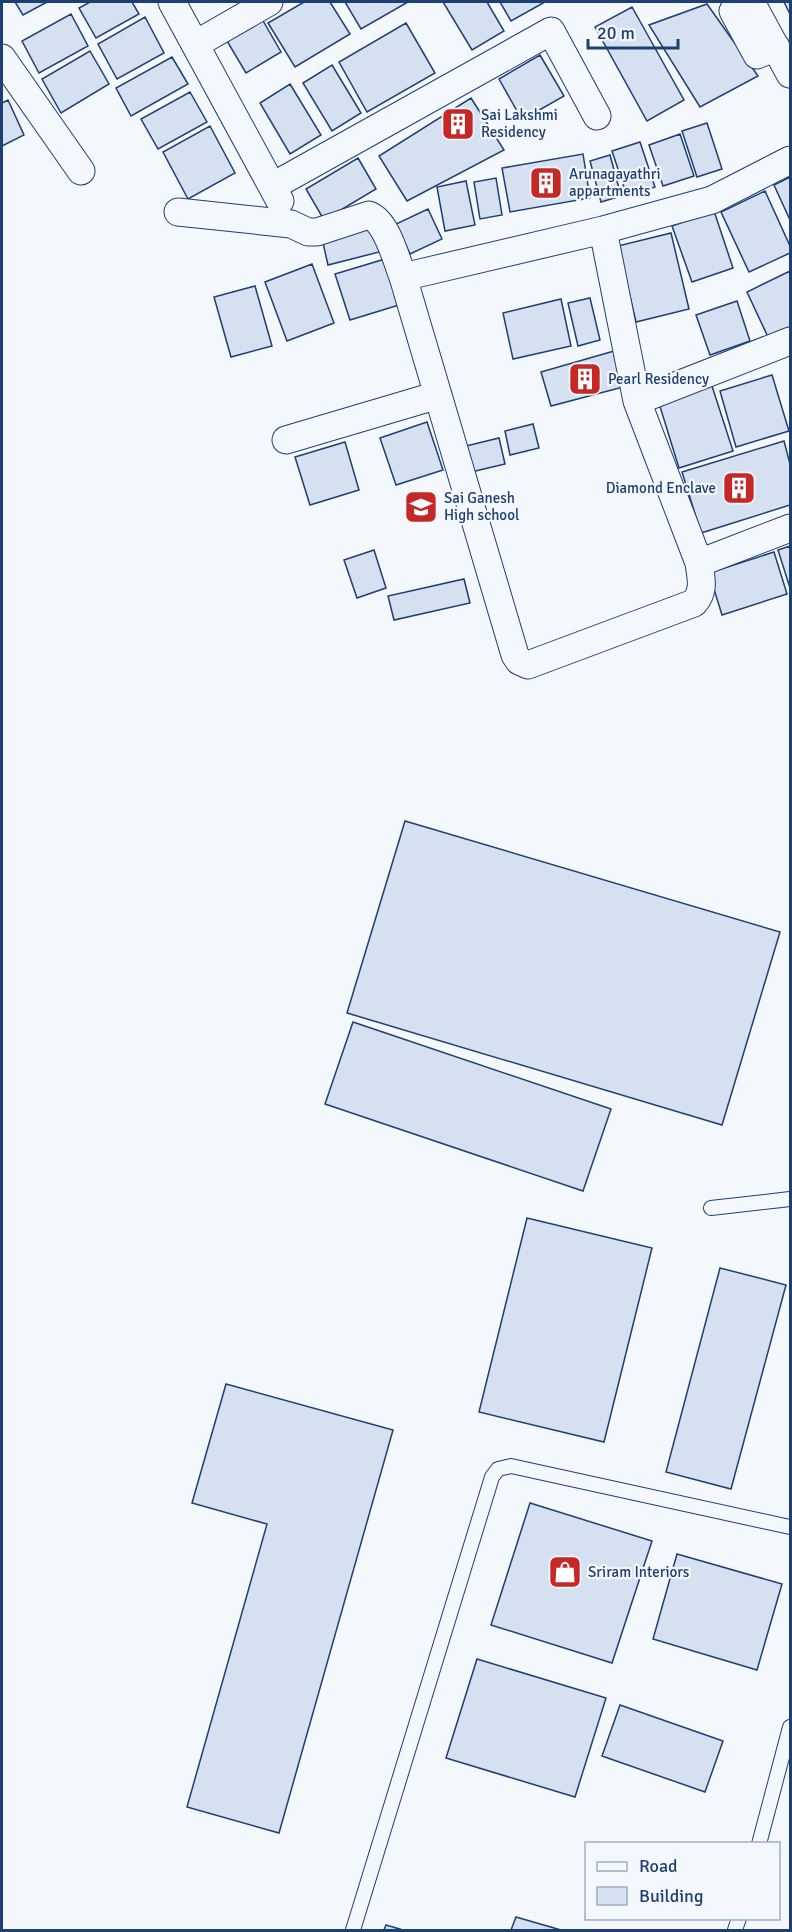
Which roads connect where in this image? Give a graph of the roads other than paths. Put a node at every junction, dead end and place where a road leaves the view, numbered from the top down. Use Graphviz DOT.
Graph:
graph roads {
  1 [pos="172,2"];
  2 [pos="269,2"];
  3 [pos="741,5"];
  4 [pos="196,44"];
  5 [pos="2,58"];
  6 [pos="790,74"];
  7 [pos="597,116"];
  8 [pos="790,160"];
  9 [pos="81,171"];
  10 [pos="273,186"];
  11 [pos="178,212"];
  12 [pos="291,224"];
  13 [pos="603,230"];
  14 [pos="403,277"];
  15 [pos="790,341"];
  16 [pos="438,395"];
  17 [pos="637,401"];
  18 [pos="286,440"];
  19 [pos="790,528"];
  20 [pos="699,563"];
  21 [pos="790,1199"];
  22 [pos="711,1208"];
  23 [pos="790,1527"];
  24 [pos="790,1727"];
  25 [pos="760,1842"];
  26 [pos="354,1930"];
  1 -- 4 [label="street"];
  2 -- 4 [label="street"];
  3 -- 6 [label="street"];
  4 -- 10 [label="street"];
  5 -- 9 [label="street"];
  7 -- 10 [label="street"];
  8 -- 13 [label="street"];
  10 -- 12 [label="street"];
  11 -- 12 [label="street"];
  12 -- 14 [label="street"];
  13 -- 14 [label="street"];
  13 -- 17 [label="street"];
  14 -- 16 [label="street"];
  15 -- 17 [label="street"];
  16 -- 18 [label="street"];
  16 -- 20 [label="street"];
  17 -- 20 [label="street"];
  19 -- 20 [label="street"];
  21 -- 22 [label="lane"];
  23 -- 26 [label="lane"];
  24 -- 25 [label="lane"];
}
